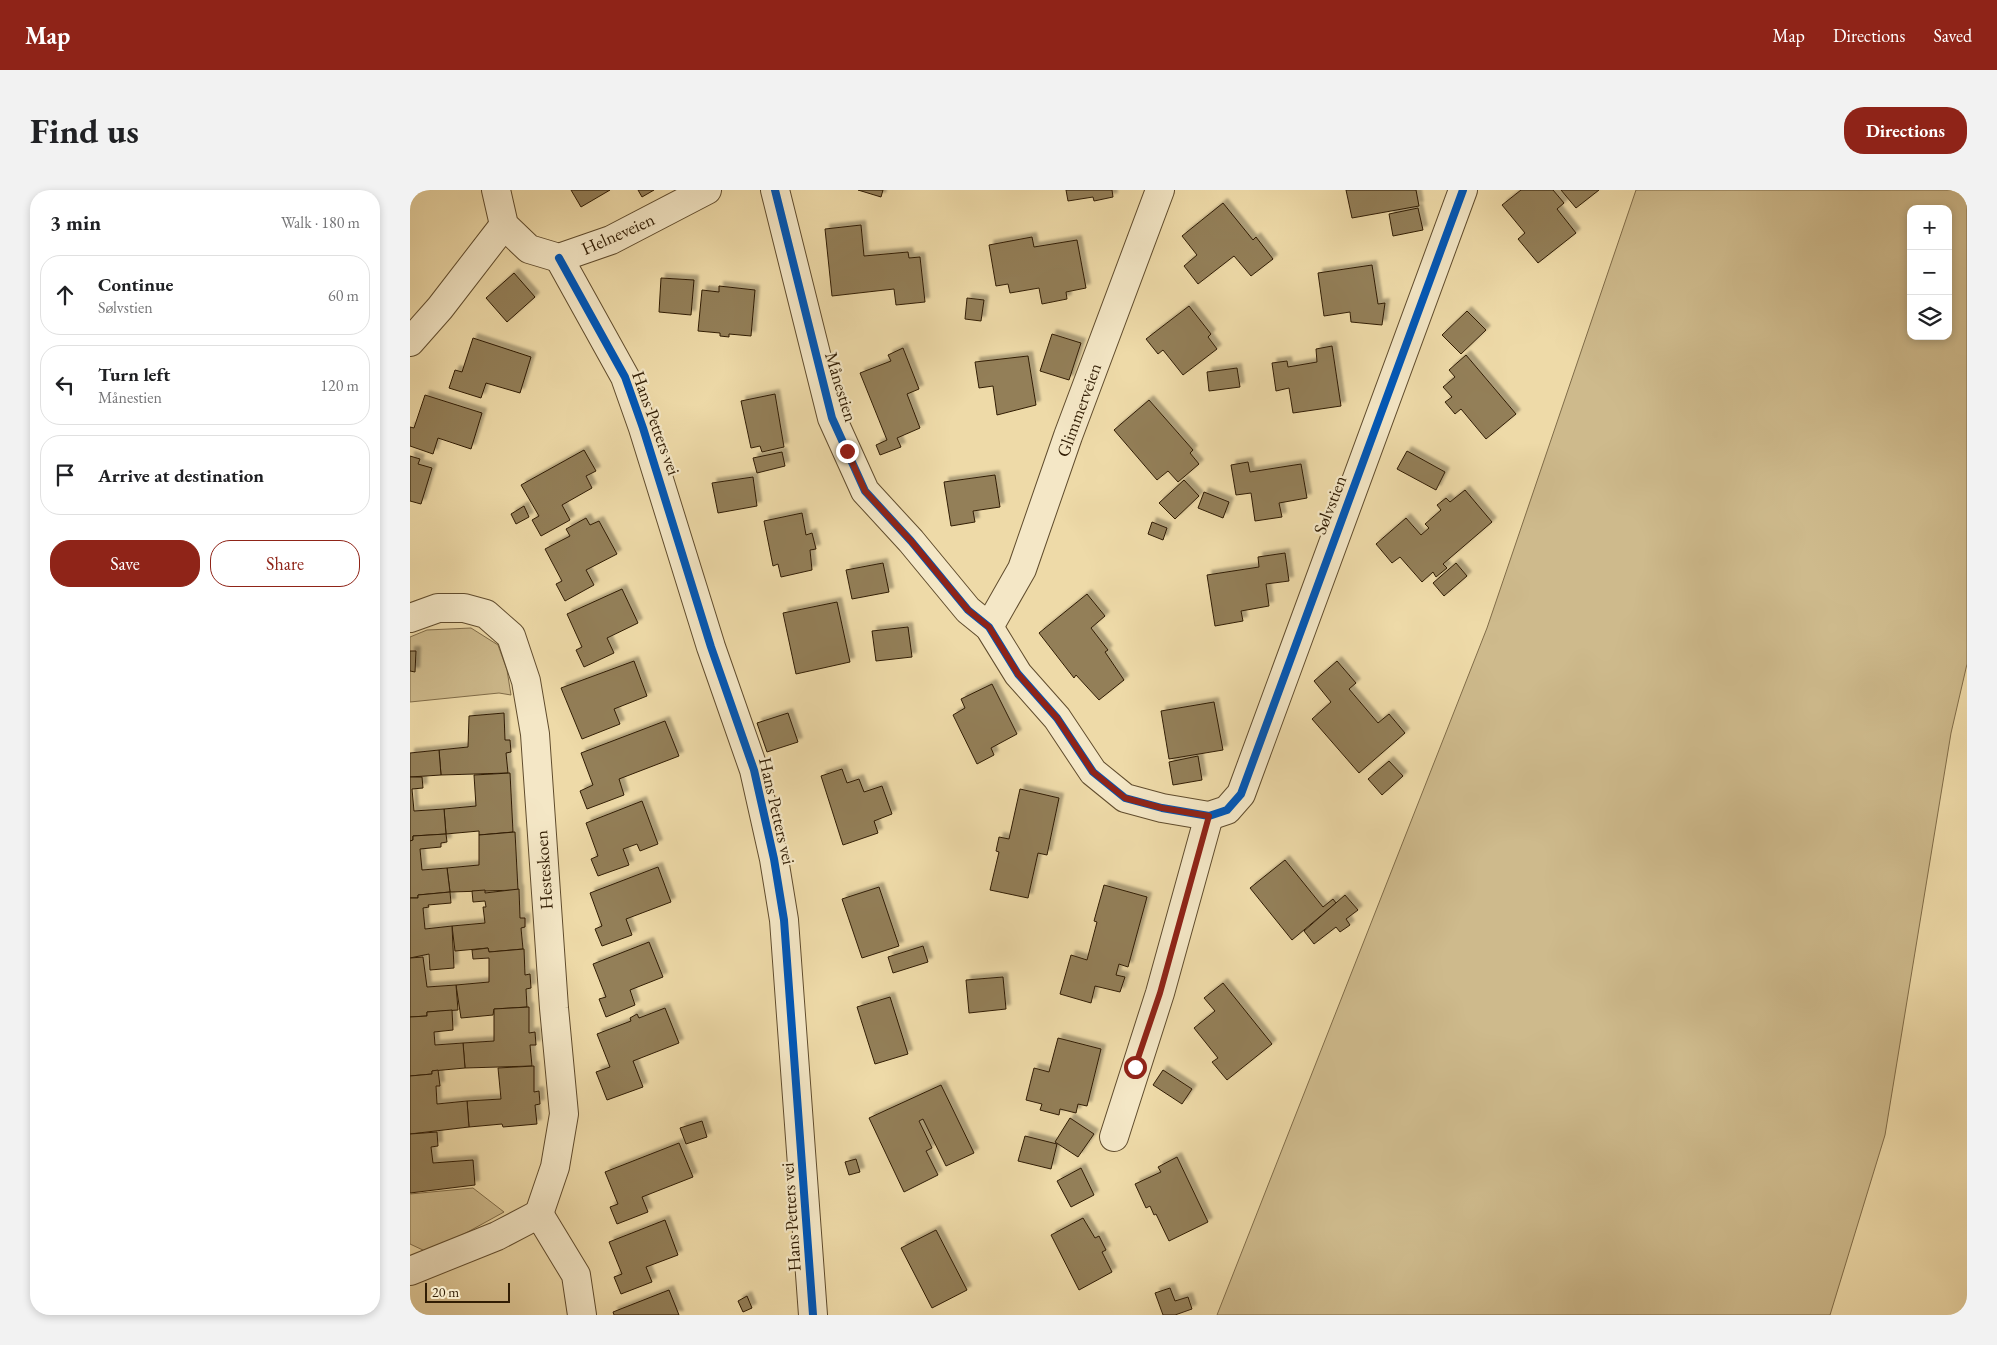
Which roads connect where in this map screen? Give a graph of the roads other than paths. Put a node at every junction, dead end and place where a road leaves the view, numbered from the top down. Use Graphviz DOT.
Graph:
graph roads {
  1 [pos="496,190"];
  2 [pos="707,190"];
  3 [pos="775,190"];
  4 [pos="1160,190"];
  5 [pos="1463,190"];
  6 [pos="504,225"];
  7 [pos="559,258"];
  8 [pos="410,342"];
  9 [pos="410,618"];
  10 [pos="989,627"];
  11 [pos="1209,816"];
  12 [pos="1114,1137"];
  13 [pos="539,1214"];
  14 [pos="410,1271"];
  15 [pos="582,1315"];
  16 [pos="813,1315"];
  1 -- 6 [label="street"];
  2 -- 7 [label="street, Helneveien"];
  3 -- 10 [label="street, Månestien"];
  4 -- 10 [label="street, Glimmerveien"];
  5 -- 11 [label="street, Sølvstien"];
  6 -- 7 [label="street, Helneveien"];
  6 -- 8 [label="street"];
  7 -- 16 [label="street, Hans Petters vei"];
  9 -- 13 [label="street, Hesteskoen"];
  10 -- 11 [label="street, Månestien"];
  11 -- 12 [label="street"];
  13 -- 14 [label="street"];
  13 -- 15 [label="street"];
}
